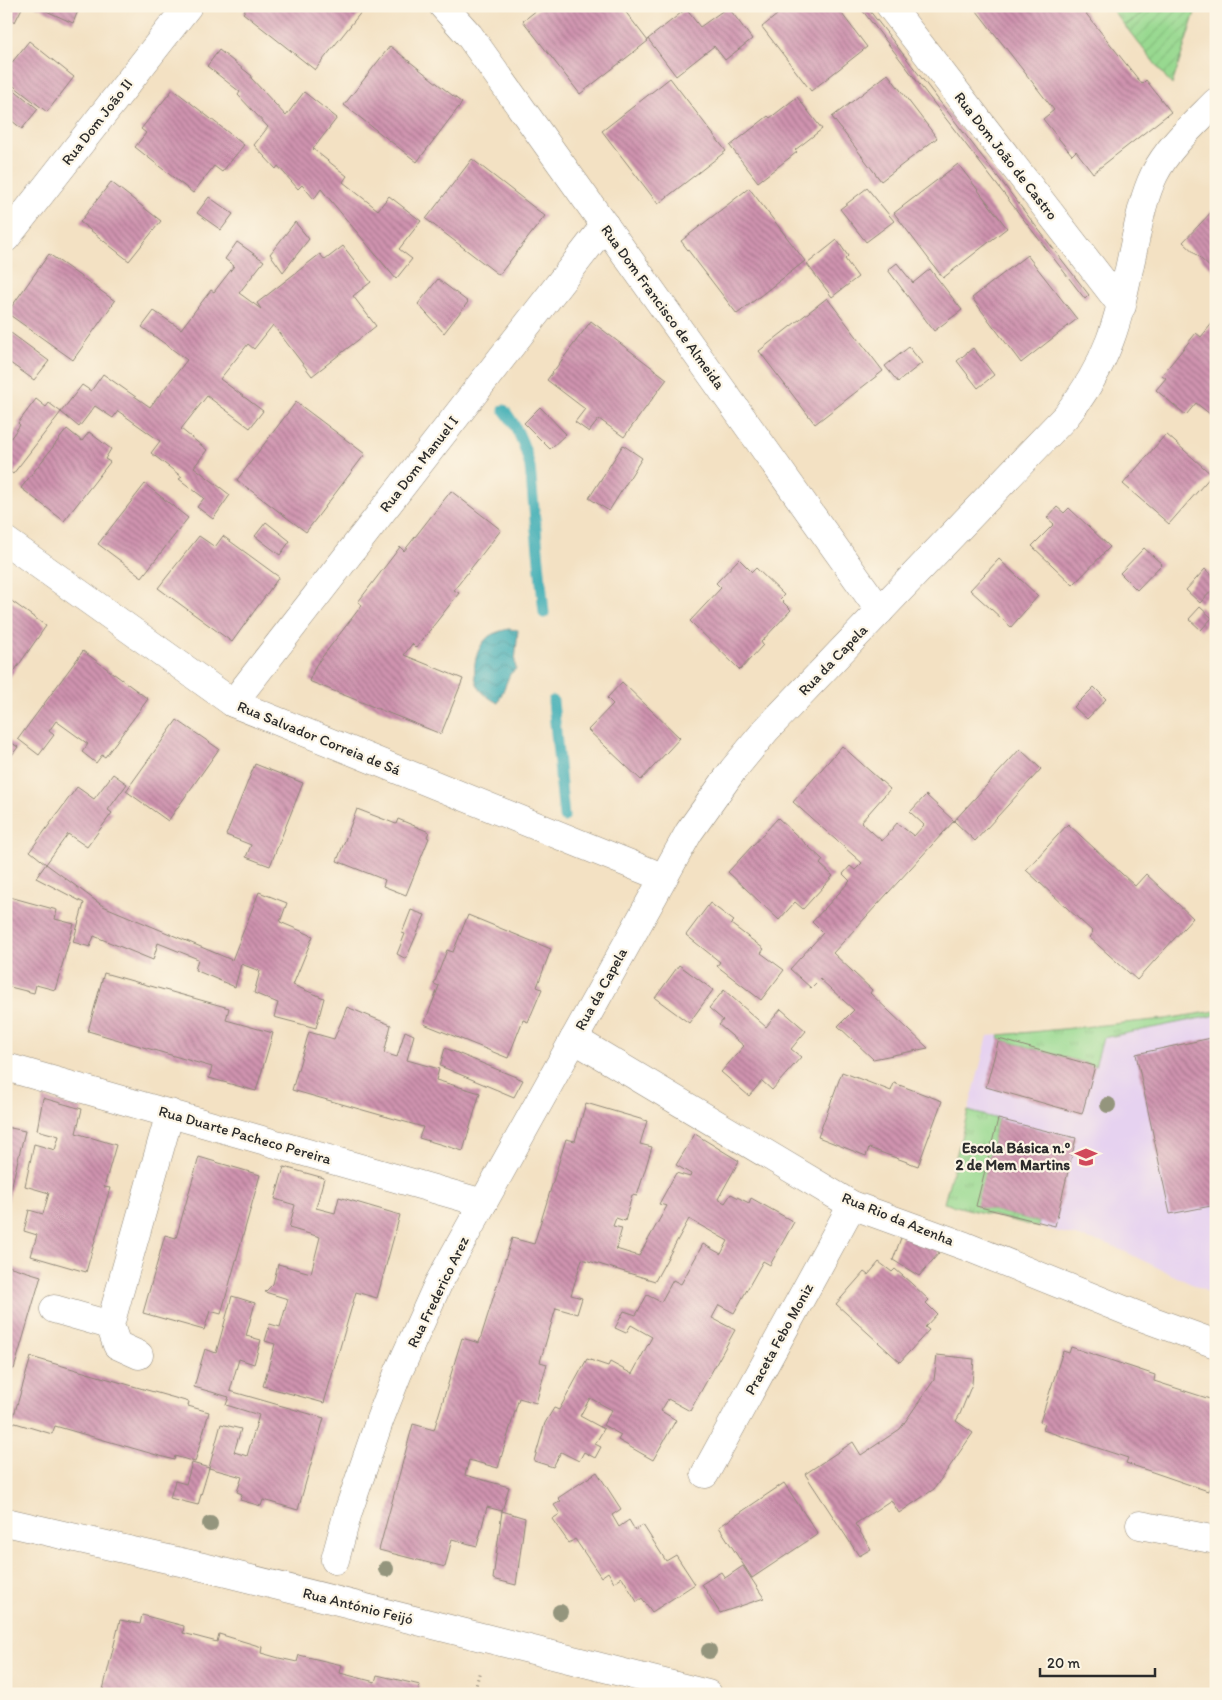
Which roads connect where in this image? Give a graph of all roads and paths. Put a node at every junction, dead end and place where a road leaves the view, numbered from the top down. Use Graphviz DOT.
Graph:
graph roads {
  1 [pos="188,6"];
  2 [pos="443,6"];
  3 [pos="890,6"];
  4 [pos="1216,102"];
  5 [pos="605,225"];
  6 [pos="6,238"];
  7 [pos="1122,306"];
  8 [pos="6,541"];
  9 [pos="880,611"];
  10 [pos="233,703"];
  11 [pos="662,877"];
  12 [pos="574,1039"];
  13 [pos="6,1067"];
  14 [pos="170,1113"];
  15 [pos="483,1203"];
  16 [pos="852,1204"];
  17 [pos="54,1309"];
  18 [pos="110,1325"];
  19 [pos="1216,1344"];
  20 [pos="139,1355"];
  21 [pos="705,1474"];
  22 [pos="6,1522"];
  23 [pos="1140,1525"];
  24 [pos="1216,1540"];
  25 [pos="335,1560"];
  26 [pos="708,1694"];
  1 -- 6 [label="street, Rua Dom João II"];
  2 -- 5 [label="street, Rua Dom Francisco de Almeida"];
  3 -- 7 [label="street, Rua Dom João de Castro"];
  4 -- 7 [label="street, Rua da Capela"];
  5 -- 9 [label="street, Rua Dom Francisco de Almeida"];
  5 -- 10 [label="street, Rua Dom Manuel I"];
  7 -- 9 [label="street, Rua da Capela"];
  8 -- 10 [label="street, Rua Salvador Correia de Sá"];
  9 -- 11 [label="street, Rua da Capela"];
  10 -- 11 [label="street, Rua Salvador Correia de Sá"];
  11 -- 12 [label="street, Rua da Capela"];
  12 -- 15 [label="street, Rua Frederico Arez"];
  12 -- 16 [label="street, Rua Rio da Azenha"];
  13 -- 14 [label="street, Rua Duarte Pacheco Pereira"];
  14 -- 15 [label="street, Rua Duarte Pacheco Pereira"];
  14 -- 18 [label="street"];
  15 -- 25 [label="street, Rua Frederico Arez"];
  16 -- 19 [label="street, Rua Rio da Azenha"];
  16 -- 21 [label="street, Praceta Febo Moniz"];
  17 -- 18 [label="street"];
  18 -- 20 [label="street"];
  22 -- 26 [label="street, Rua António Feijó"];
  23 -- 24 [label="street"];
}
